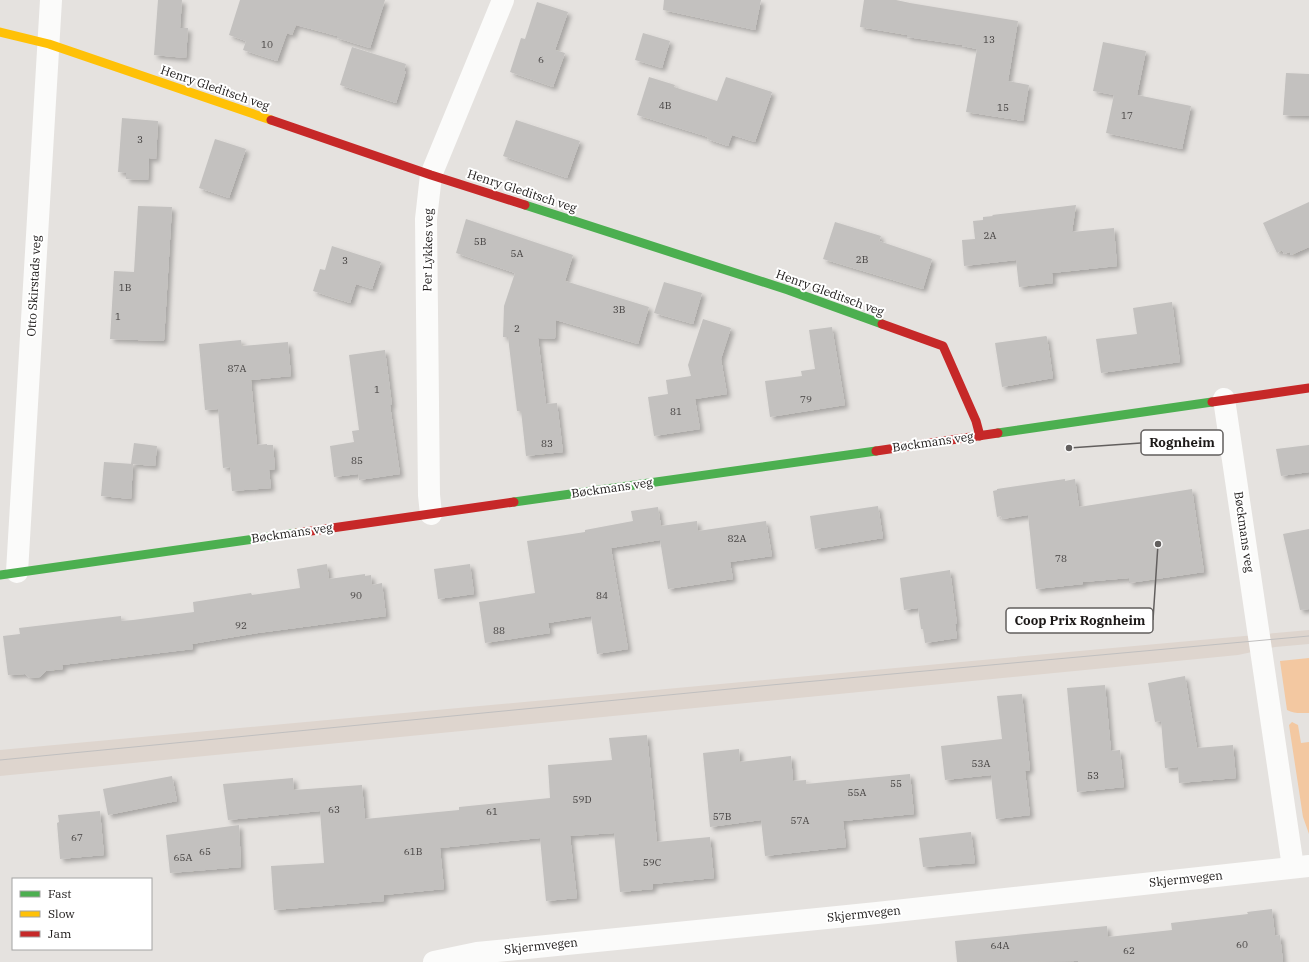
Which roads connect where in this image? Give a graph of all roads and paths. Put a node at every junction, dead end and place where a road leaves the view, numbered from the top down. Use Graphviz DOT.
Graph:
graph roads {
  1 [pos="50,0"];
  2 [pos="503,0"];
  3 [pos="0,32"];
  4 [pos="49,44"];
  5 [pos="431,175"];
  6 [pos="1309,388"];
  7 [pos="1224,400"];
  8 [pos="980,436"];
  9 [pos="431,514"];
  10 [pos="8,573"];
  11 [pos="1260,641"];
  12 [pos="1301,866"];
  13 [pos="434,962"];
  1 -- 4 [label="street, Otto Skirstads veg"];
  2 -- 5 [label="street, Per Lykkes veg"];
  3 -- 4 [label="main road, Henry Gleditsch veg"];
  4 -- 5 [label="main road, Henry Gleditsch veg"];
  4 -- 10 [label="street, Otto Skirstads veg"];
  5 -- 8 [label="main road, Henry Gleditsch veg"];
  5 -- 9 [label="street, Per Lykkes veg"];
  6 -- 7 [label="main road, Bøckmans veg"];
  7 -- 8 [label="main road, Bøckmans veg"];
  7 -- 11 [label="street, Bøckmans veg"];
  8 -- 9 [label="main road, Bøckmans veg"];
  9 -- 10 [label="main road, Bøckmans veg"];
  11 -- 12 [label="street, Skjermvegen"];
  12 -- 13 [label="street, Skjermvegen"];
}
